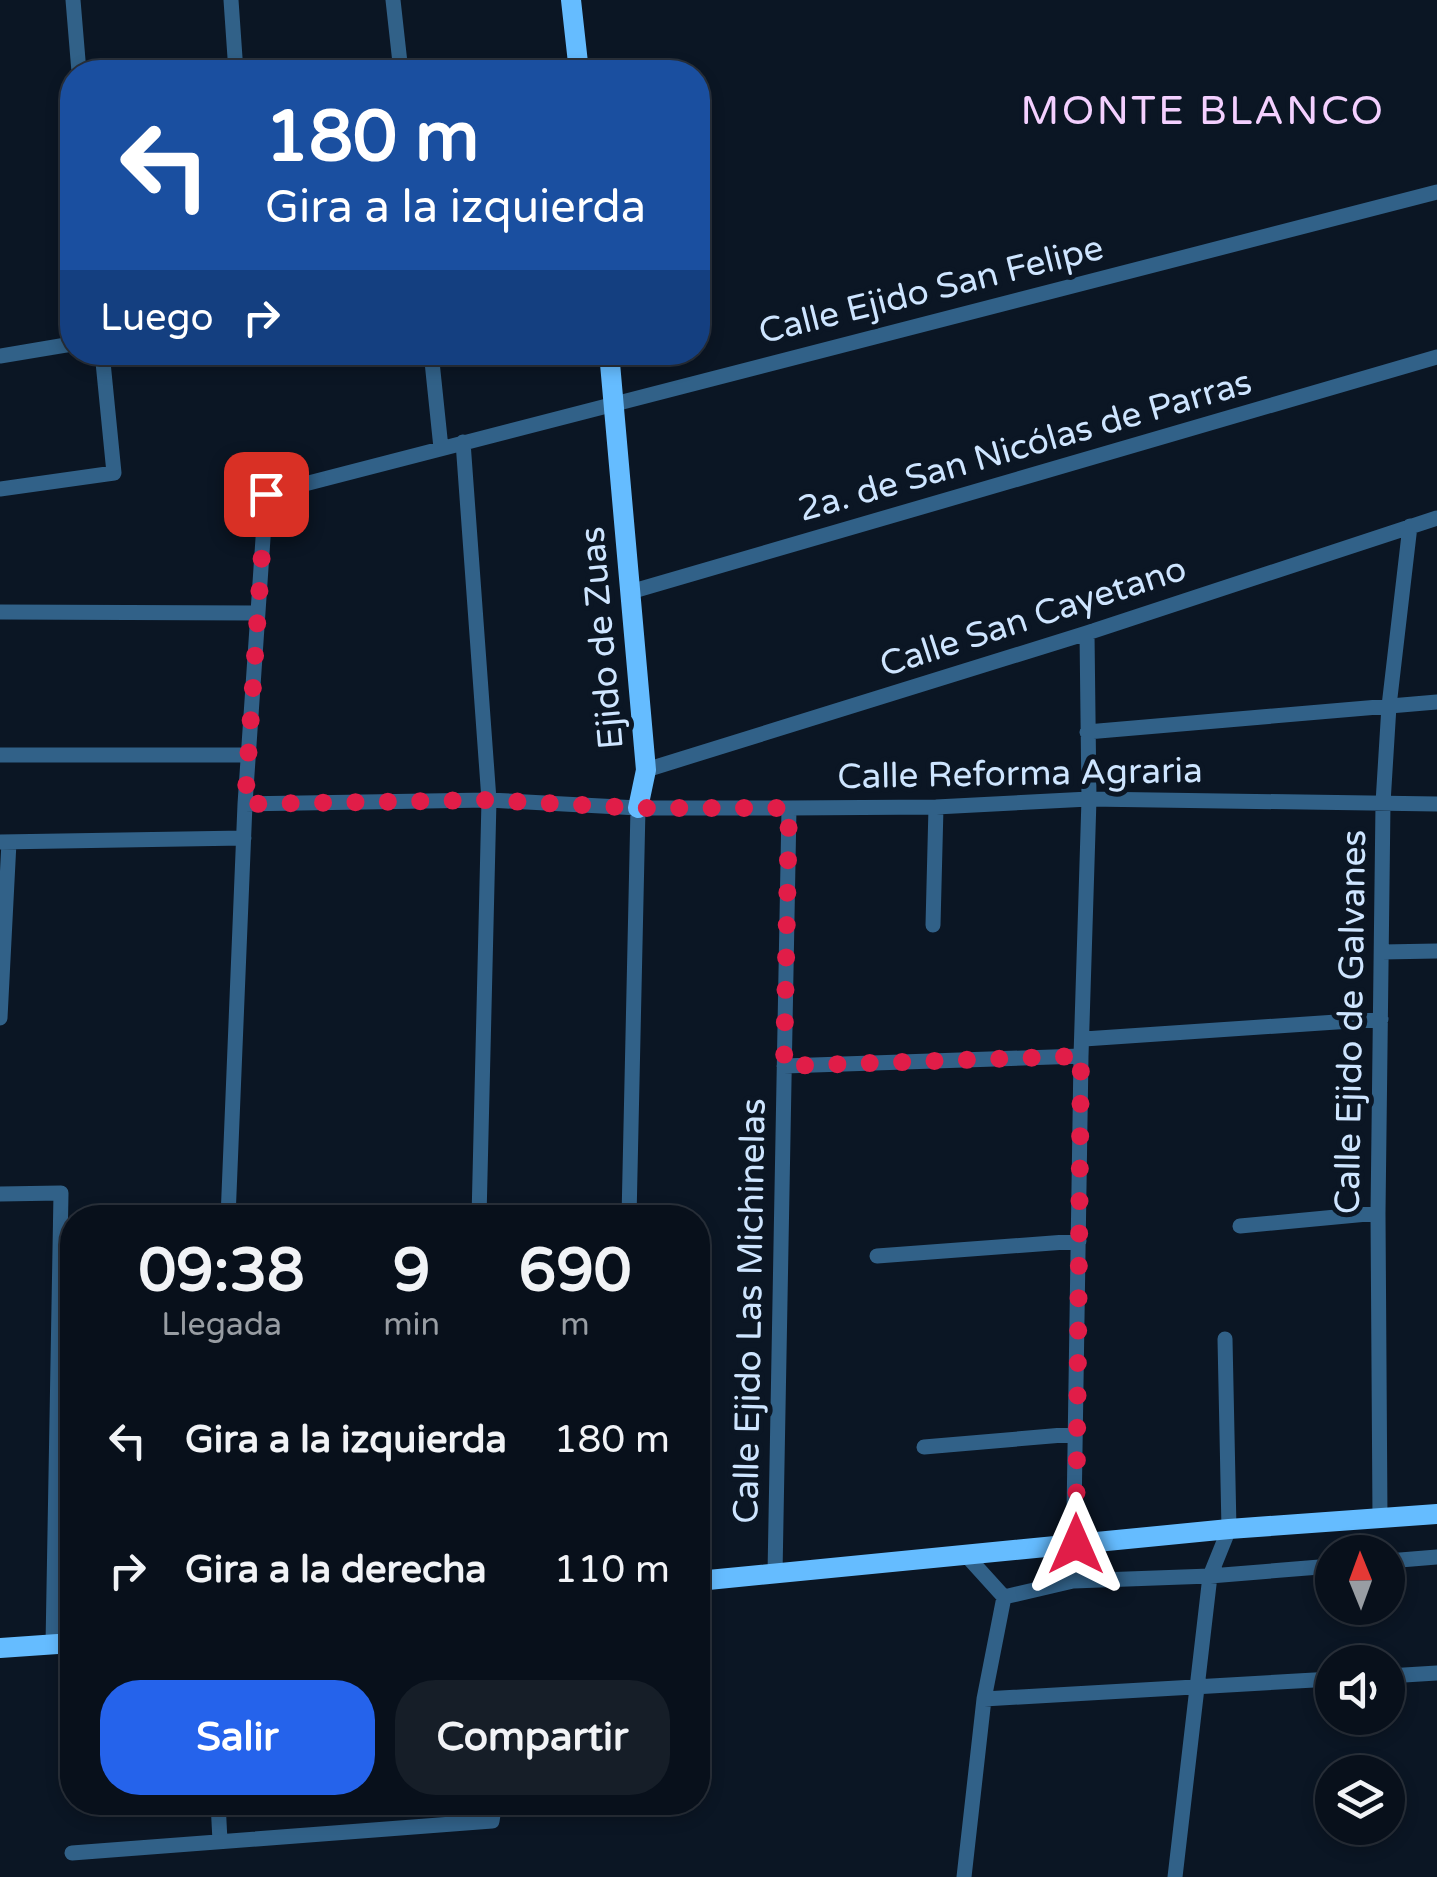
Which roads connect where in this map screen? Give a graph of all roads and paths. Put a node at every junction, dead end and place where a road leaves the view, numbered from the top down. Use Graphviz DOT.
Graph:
graph roads {
  1 [pos="73,0"];
  2 [pos="230,0"];
  3 [pos="393,0"];
  4 [pos="571,0"];
  5 [pos="78,60"];
  6 [pos="235,60"];
  7 [pos="400,60"];
  8 [pos="577,60"];
  9 [pos="1437,192"];
  10 [pos="60,346"];
  11 [pos="0,356"];
  12 [pos="1437,357"];
  13 [pos="103,365"];
  14 [pos="432,365"];
  15 [pos="610,365"];
  16 [pos="614,402"];
  17 [pos="464,442"];
  18 [pos="441,448"];
  19 [pos="0,489"];
  20 [pos="1437,518"];
  21 [pos="1410,526"];
  22 [pos="630,592"];
  23 [pos="0,612"];
  24 [pos="258,612"];
  25 [pos="1086,633"];
  26 [pos="1437,702"];
  27 [pos="1389,706"];
  28 [pos="1087,732"];
  29 [pos="0,755"];
  30 [pos="248,755"];
  31 [pos="646,770"];
  32 [pos="1090,799"];
  33 [pos="489,800"];
  34 [pos="1383,803"];
  35 [pos="245,804"];
  36 [pos="1437,804"];
  37 [pos="936,807"];
  38 [pos="638,808"];
  39 [pos="789,808"];
  40 [pos="244,838"];
  41 [pos="4,842"];
  42 [pos="934,925"];
  43 [pos="1437,951"];
  44 [pos="1382,952"];
  45 [pos="0,1018"];
  46 [pos="1381,1019"];
  47 [pos="1082,1047"];
  48 [pos="784,1066"];
  49 [pos="0,1194"];
  50 [pos="61,1205"];
  51 [pos="229,1205"];
  52 [pos="479,1205"];
  53 [pos="628,1205"];
  54 [pos="1378,1212"];
  55 [pos="1240,1226"];
  56 [pos="1079,1241"];
  57 [pos="877,1256"];
  58 [pos="1226,1339"];
  59 [pos="1075,1434"];
  60 [pos="924,1448"];
  61 [pos="1437,1514"];
  62 [pos="1380,1519"];
  63 [pos="1229,1530"];
  64 [pos="1076,1544"];
  65 [pos="965,1554"];
  66 [pos="1437,1558"];
  67 [pos="1405,1561"];
  68 [pos="1315,1567"];
  69 [pos="775,1574"];
  70 [pos="1210,1576"];
  71 [pos="710,1581"];
  72 [pos="1073,1581"];
  73 [pos="1004,1597"];
  74 [pos="60,1644"];
  75 [pos="0,1648"];
  76 [pos="1437,1673"];
  77 [pos="1405,1675"];
  78 [pos="1315,1679"];
  79 [pos="1197,1686"];
  80 [pos="984,1699"];
  81 [pos="219,1815"];
  82 [pos="493,1815"];
  83 [pos="220,1841"];
  84 [pos="72,1852"];
  85 [pos="964,1877"];
  86 [pos="1174,1877"];
  1 -- 5 [label="street"];
  2 -- 6 [label="street"];
  3 -- 7 [label="street"];
  4 -- 8 [label="street"];
  9 -- 16 [label="street, Calle Ejido San Felipe"];
  10 -- 11 [label="street"];
  12 -- 22 [label="street, 2a. de San Nicólas de Parras"];
  13 -- 19 [label="street"];
  14 -- 18 [label="street"];
  15 -- 16 [label="street, Ejido de Zuas"];
  16 -- 17 [label="street, Calle Ejido San Felipe"];
  16 -- 22 [label="street, Ejido de Zuas"];
  17 -- 18 [label="street, Calle Ejido San Felipe"];
  17 -- 33 [label="street"];
  18 -- 24 [label="street, Calle Ejido San Felipe"];
  20 -- 21 [label="street, Calle San Cayetano"];
  21 -- 25 [label="street, Calle San Cayetano"];
  21 -- 27 [label="street, Calle Ejido de Galvanes"];
  22 -- 31 [label="street, Ejido de Zuas"];
  23 -- 24 [label="street"];
  24 -- 30 [label="street"];
  25 -- 28 [label="street"];
  25 -- 31 [label="street, Calle San Cayetano"];
  26 -- 27 [label="street"];
  27 -- 28 [label="street"];
  27 -- 34 [label="street, Calle Ejido de Galvanes"];
  28 -- 32 [label="street"];
  29 -- 30 [label="street"];
  30 -- 35 [label="street"];
  31 -- 38 [label="street, Ejido de Zuas"];
  32 -- 34 [label="street, Calle Reforma Agraria"];
  32 -- 37 [label="street, Calle Reforma Agraria"];
  32 -- 47 [label="street"];
  33 -- 35 [label="street, Calle Reforma Agraria"];
  33 -- 38 [label="street, Calle Reforma Agraria"];
  33 -- 52 [label="street"];
  34 -- 36 [label="street, Calle Reforma Agraria"];
  34 -- 44 [label="street, Calle Ejido de Galvanes"];
  35 -- 40 [label="street"];
  37 -- 39 [label="street, Calle Reforma Agraria"];
  37 -- 42 [label="street"];
  38 -- 39 [label="street, Calle Reforma Agraria"];
  38 -- 53 [label="street, Ejido de Zuas"];
  39 -- 48 [label="street, Calle Ejido Las Michinelas"];
  40 -- 41 [label="street"];
  40 -- 51 [label="street"];
  41 -- 45 [label="street"];
  43 -- 44 [label="street"];
  44 -- 46 [label="street, Calle Ejido de Galvanes"];
  46 -- 47 [label="street"];
  46 -- 54 [label="street, Calle Ejido de Galvanes"];
  47 -- 48 [label="street"];
  47 -- 56 [label="street"];
  48 -- 69 [label="street, Calle Ejido Las Michinelas"];
  49 -- 50 [label="street"];
  54 -- 55 [label="street"];
  54 -- 62 [label="street, Calle Ejido de Galvanes"];
  56 -- 57 [label="street"];
  56 -- 59 [label="street"];
  58 -- 63 [label="street"];
  59 -- 60 [label="street"];
  59 -- 64 [label="street"];
  61 -- 62 [label="street"];
  62 -- 63 [label="street"];
  63 -- 64 [label="street"];
  63 -- 70 [label="street"];
  64 -- 65 [label="street"];
  64 -- 72 [label="street"];
  65 -- 69 [label="street"];
  65 -- 73 [label="street"];
  66 -- 67 [label="street"];
  68 -- 70 [label="street"];
  69 -- 71 [label="street"];
  70 -- 72 [label="street"];
  70 -- 79 [label="street"];
  72 -- 73 [label="street"];
  73 -- 80 [label="street"];
  74 -- 75 [label="street"];
  76 -- 77 [label="street"];
  78 -- 79 [label="street"];
  79 -- 80 [label="street"];
  79 -- 86 [label="street"];
  80 -- 85 [label="street"];
  81 -- 83 [label="street"];
  82 -- 83 [label="street"];
  83 -- 84 [label="street"];
}
